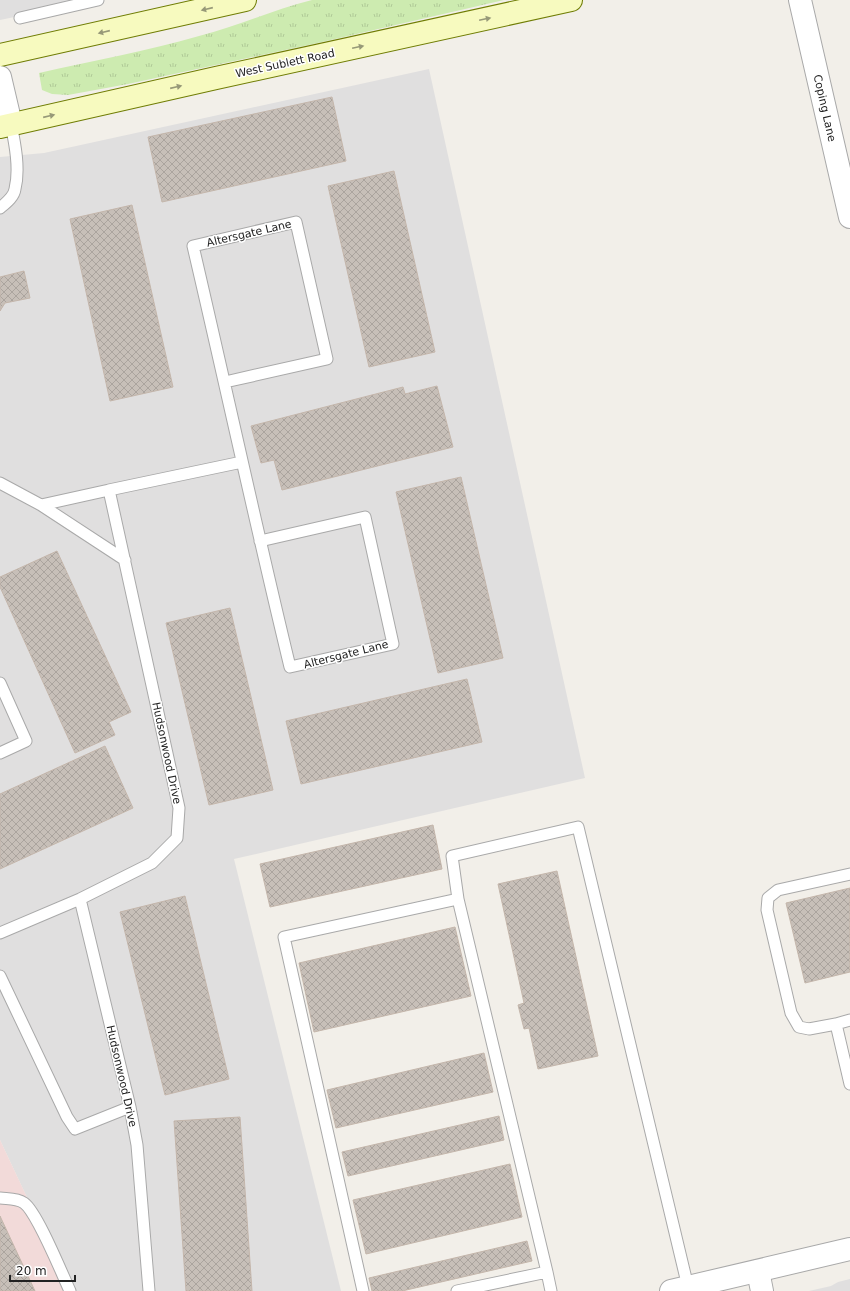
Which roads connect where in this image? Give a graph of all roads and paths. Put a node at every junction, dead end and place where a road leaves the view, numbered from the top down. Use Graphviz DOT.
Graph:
graph roads {
  1 [pos="98,0"];
  2 [pos="245,0"];
  3 [pos="571,0"];
  4 [pos="800,0"];
  5 [pos="20,18"];
  6 [pos="0,55"];
  7 [pos="0,77"];
  8 [pos="6,125"];
  9 [pos="0,208"];
  10 [pos="850,217"];
  11 [pos="225,382"];
  12 [pos="242,462"];
  13 [pos="0,483"];
  14 [pos="109,490"];
  15 [pos="41,505"];
  16 [pos="260,541"];
  17 [pos="125,560"];
  18 [pos="0,683"];
  19 [pos="0,753"];
  20 [pos="850,874"];
  21 [pos="80,899"];
  22 [pos="458,899"];
  23 [pos="0,933"];
  24 [pos="0,976"];
  25 [pos="850,1020"];
  26 [pos="836,1024"];
  27 [pos="850,1084"];
  28 [pos="130,1107"];
  29 [pos="0,1198"];
  30 [pos="850,1250"];
  31 [pos="548,1272"];
  32 [pos="760,1281"];
  33 [pos="680,1289"];
  34 [pos="70,1291"];
  35 [pos="149,1291"];
  36 [pos="363,1291"];
  37 [pos="457,1291"];
  38 [pos="551,1291"];
  1 -- 5 [label="lane"];
  2 -- 6 [label="main road, one-way"];
  8 -- 3 [label="main road, West Sublett Road, one-way"];
  4 -- 10 [label="street, Coping Lane"];
  7 -- 8 [label="street"];
  8 -- 9 [label="lane"];
  11 -- 11 [label="lane, Altersgate Lane"];
  11 -- 12 [label="lane, Altersgate Lane"];
  12 -- 14 [label="lane"];
  12 -- 16 [label="lane, Altersgate Lane"];
  13 -- 15 [label="lane"];
  14 -- 15 [label="lane"];
  14 -- 17 [label="lane, Hudsonwood Drive"];
  15 -- 17 [label="lane"];
  16 -- 16 [label="lane, Altersgate Lane"];
  17 -- 21 [label="lane, Hudsonwood Drive"];
  18 -- 19 [label="lane"];
  20 -- 26 [label="lane"];
  21 -- 23 [label="lane"];
  21 -- 28 [label="lane, Hudsonwood Drive"];
  22 -- 31 [label="lane"];
  22 -- 33 [label="lane"];
  22 -- 36 [label="lane"];
  24 -- 28 [label="lane"];
  25 -- 26 [label="lane"];
  26 -- 27 [label="lane"];
  28 -- 35 [label="lane, Hudsonwood Drive"];
  29 -- 34 [label="lane"];
  30 -- 32 [label="street"];
  31 -- 37 [label="lane"];
  31 -- 38 [label="lane"];
  32 -- 33 [label="street"];
}
